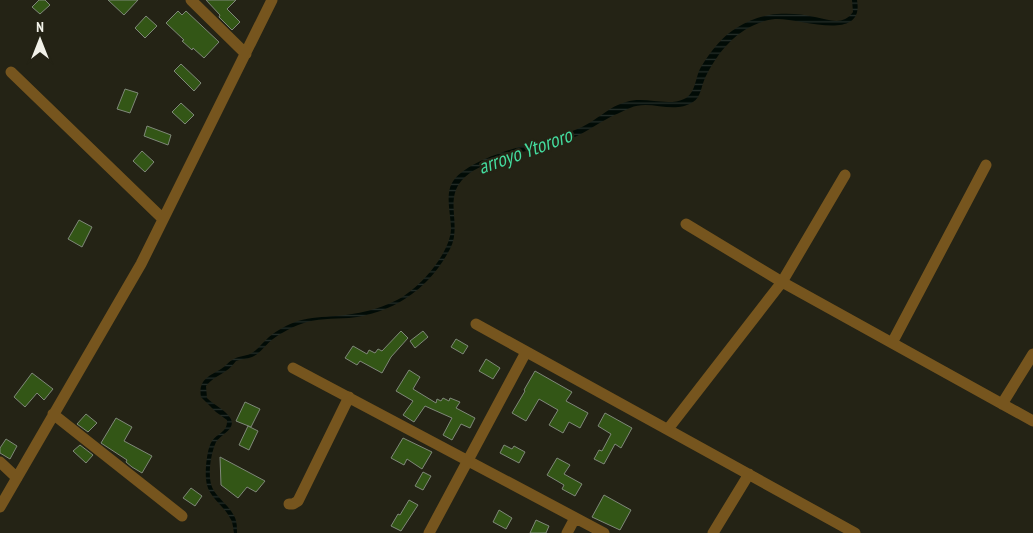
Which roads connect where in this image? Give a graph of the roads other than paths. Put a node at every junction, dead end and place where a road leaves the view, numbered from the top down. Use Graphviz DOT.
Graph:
graph roads {
  1 [pos="191,0"];
  2 [pos="272,0"];
  3 [pos="246,54"];
  4 [pos="11,72"];
  5 [pos="986,165"];
  6 [pos="844,175"];
  7 [pos="163,219"];
  8 [pos="686,224"];
  9 [pos="782,282"];
  10 [pos="476,324"];
  11 [pos="892,343"];
  12 [pos="526,352"];
  13 [pos="1033,354"];
  14 [pos="293,368"];
  15 [pos="349,397"];
  16 [pos="1002,404"];
  17 [pos="53,414"];
  18 [pos="1033,421"];
  19 [pos="668,429"];
  20 [pos="468,460"];
  21 [pos="0,462"];
  22 [pos="748,474"];
  23 [pos="17,478"];
  24 [pos="289,504"];
  25 [pos="0,506"];
  26 [pos="182,516"];
  27 [pos="575,518"];
  28 [pos="429,533"];
  29 [pos="568,533"];
  30 [pos="604,533"];
  31 [pos="713,533"];
  32 [pos="855,533"];
  1 -- 3 [label="street"];
  2 -- 3 [label="street"];
  3 -- 7 [label="street"];
  4 -- 7 [label="street"];
  5 -- 11 [label="street"];
  6 -- 9 [label="street"];
  7 -- 17 [label="street"];
  8 -- 9 [label="street"];
  9 -- 11 [label="street"];
  9 -- 19 [label="street"];
  10 -- 12 [label="street"];
  11 -- 16 [label="street"];
  12 -- 19 [label="street"];
  12 -- 20 [label="street"];
  13 -- 16 [label="street"];
  14 -- 15 [label="street"];
  15 -- 20 [label="street"];
  15 -- 24 [label="street"];
  16 -- 18 [label="street"];
  17 -- 23 [label="street"];
  17 -- 26 [label="street"];
  19 -- 22 [label="street"];
  20 -- 27 [label="street"];
  20 -- 28 [label="street"];
  21 -- 23 [label="street"];
  22 -- 31 [label="street"];
  22 -- 32 [label="street"];
  23 -- 25 [label="street"];
  27 -- 29 [label="street"];
  27 -- 30 [label="street"];
}
